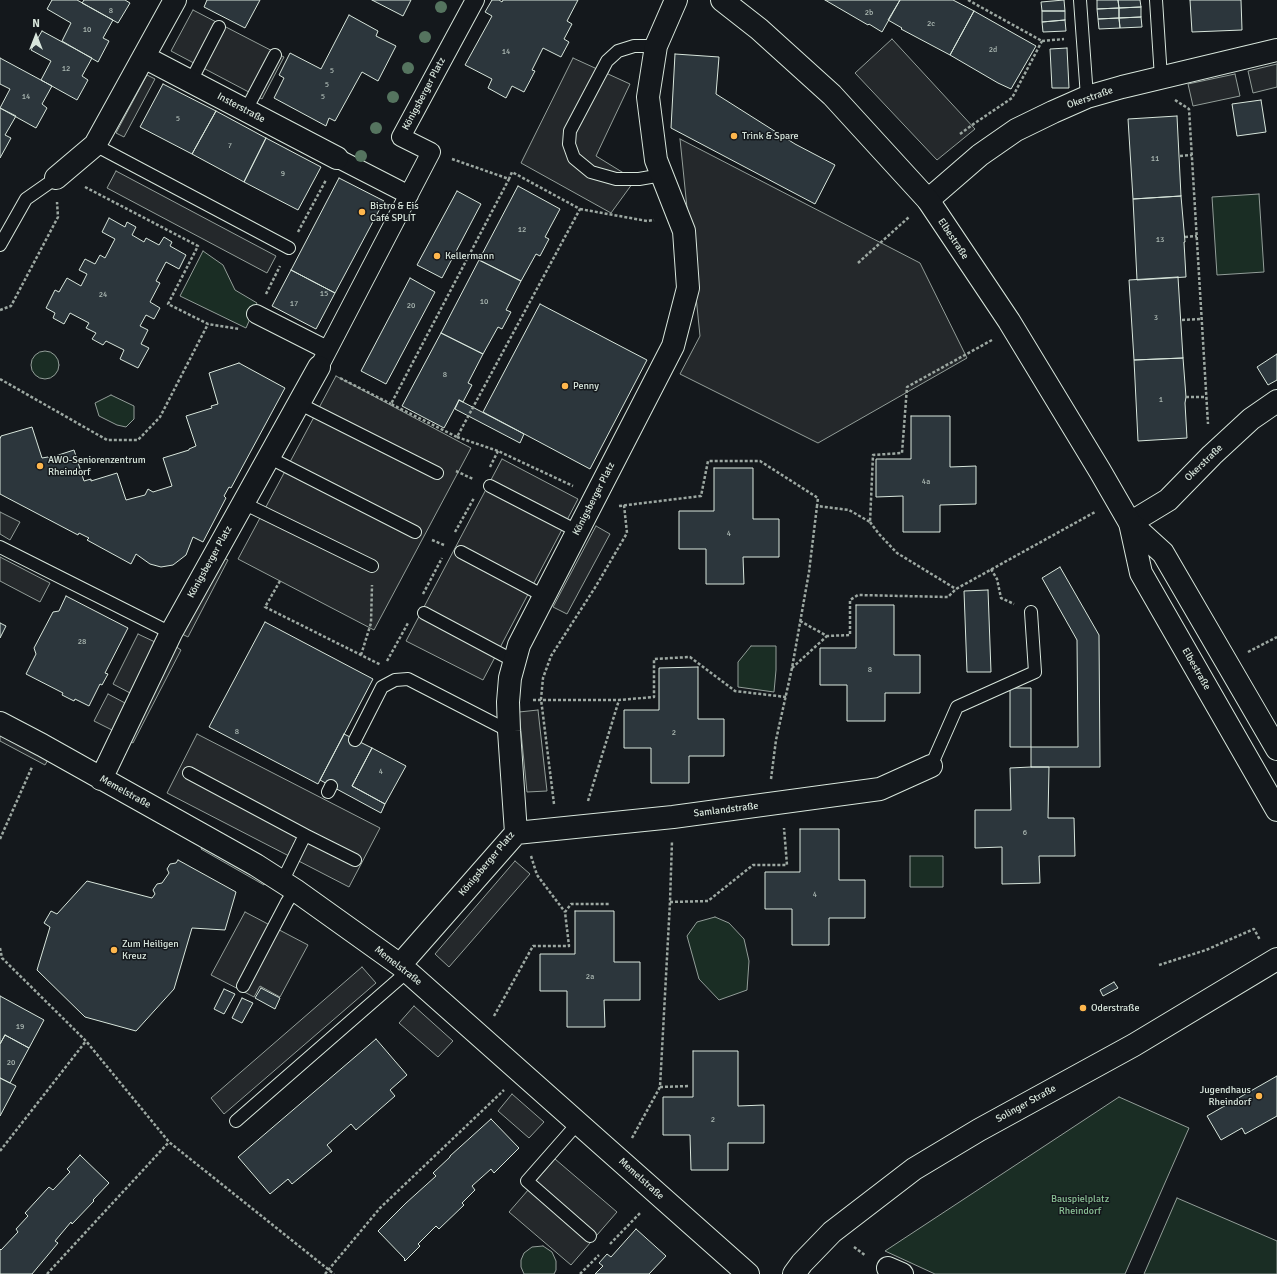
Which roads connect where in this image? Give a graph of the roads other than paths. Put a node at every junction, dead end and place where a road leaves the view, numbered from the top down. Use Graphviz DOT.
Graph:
graph roads {
  1 [pos="175,0"];
  2 [pos="475,0"];
  3 [pos="676,0"];
  4 [pos="722,0"];
  5 [pos="1080,0"];
  6 [pos="1156,0"];
  7 [pos="219,27"];
  8 [pos="656,46"];
  9 [pos="1277,50"];
  10 [pos="275,55"];
  11 [pos="144,57"];
  12 [pos="1161,78"];
  13 [pos="190,81"];
  14 [pos="1087,97"];
  15 [pos="246,110"];
  16 [pos="95,145"];
  17 [pos="337,158"];
  18 [pos="662,175"];
  19 [pos="58,176"];
  20 [pos="409,195"];
  21 [pos="928,200"];
  22 [pos="0,245"];
  23 [pos="289,248"];
  24 [pos="256,314"];
  25 [pos="323,358"];
  26 [pos="1277,401"];
  27 [pos="298,403"];
  28 [pos="268,458"];
  29 [pos="437,473"];
  30 [pos="490,486"];
  31 [pos="243,503"];
  32 [pos="1130,523"];
  33 [pos="577,531"];
  34 [pos="415,532"];
  35 [pos="0,547"];
  36 [pos="461,552"];
  37 [pos="372,566"];
  38 [pos="544,596"];
  39 [pos="1031,612"];
  40 [pos="424,613"];
  41 [pos="171,633"];
  42 [pos="514,661"];
  43 [pos="0,723"];
  44 [pos="508,731"];
  45 [pos="355,740"];
  46 [pos="1277,749"];
  47 [pos="931,766"];
  48 [pos="189,773"];
  49 [pos="101,779"];
  50 [pos="1277,810"];
  51 [pos="516,833"];
  52 [pos="305,835"];
  53 [pos="355,860"];
  54 [pos="289,886"];
  55 [pos="1275,960"];
  56 [pos="403,968"];
  57 [pos="243,986"];
  58 [pos="236,1121"];
  59 [pos="578,1123"];
  60 [pos="590,1236"];
  61 [pos="748,1274"];
  62 [pos="794,1274"];
  1 -- 11 [label="street"];
  2 -- 20 [label="street, Königsberger Platz"];
  3 -- 8 [label="street, Königsberger Platz"];
  4 -- 21 [label="street, Elbestraße"];
  5 -- 14 [label="lane"];
  6 -- 12 [label="lane"];
  7 -- 13 [label="lane"];
  8 -- 18 [label="street, Königsberger Platz"];
  8 -- 18 [label="lane"];
  9 -- 12 [label="street, Okerstraße"];
  10 -- 15 [label="lane"];
  11 -- 13 [label="street, Insterstraße"];
  11 -- 16 [label="street"];
  12 -- 14 [label="street, Okerstraße"];
  13 -- 15 [label="street, Insterstraße"];
  14 -- 21 [label="street, Okerstraße"];
  15 -- 17 [label="street, Insterstraße"];
  16 -- 19 [label="street"];
  16 -- 23 [label="lane"];
  17 -- 20 [label="street"];
  18 -- 33 [label="street, Königsberger Platz"];
  19 -- 22 [label="lane"];
  20 -- 25 [label="street, Königsberger Platz"];
  21 -- 32 [label="street, Elbestraße"];
  24 -- 25 [label="street"];
  25 -- 27 [label="street, Königsberger Platz"];
  26 -- 32 [label="street, Okerstraße"];
  27 -- 28 [label="street, Königsberger Platz"];
  27 -- 29 [label="lane"];
  28 -- 31 [label="street, Königsberger Platz"];
  28 -- 34 [label="lane"];
  30 -- 33 [label="lane"];
  31 -- 37 [label="lane"];
  31 -- 41 [label="street, Königsberger Platz"];
  32 -- 46 [label="street, Elbestraße"];
  32 -- 50 [label="street, Elbestraße"];
  33 -- 38 [label="street, Königsberger Platz"];
  35 -- 41 [label="lane"];
  36 -- 38 [label="lane"];
  38 -- 42 [label="street, Königsberger Platz"];
  39 -- 47 [label="lane"];
  40 -- 42 [label="lane"];
  41 -- 49 [label="street, Königsberger Platz"];
  42 -- 44 [label="street, Königsberger Platz"];
  43 -- 49 [label="street, Memelstraße"];
  44 -- 45 [label="lane"];
  44 -- 51 [label="street, Königsberger Platz"];
  47 -- 51 [label="street, Samlandstraße"];
  48 -- 52 [label="lane"];
  49 -- 54 [label="street, Memelstraße"];
  51 -- 56 [label="street, Königsberger Platz"];
  52 -- 53 [label="lane"];
  52 -- 54 [label="lane"];
  54 -- 56 [label="street, Memelstraße"];
  54 -- 57 [label="lane"];
  55 -- 62 [label="street, Solinger Straße"];
  56 -- 58 [label="lane"];
  56 -- 59 [label="street, Memelstraße"];
  59 -- 60 [label="lane"];
  59 -- 61 [label="street, Memelstraße"];
}
